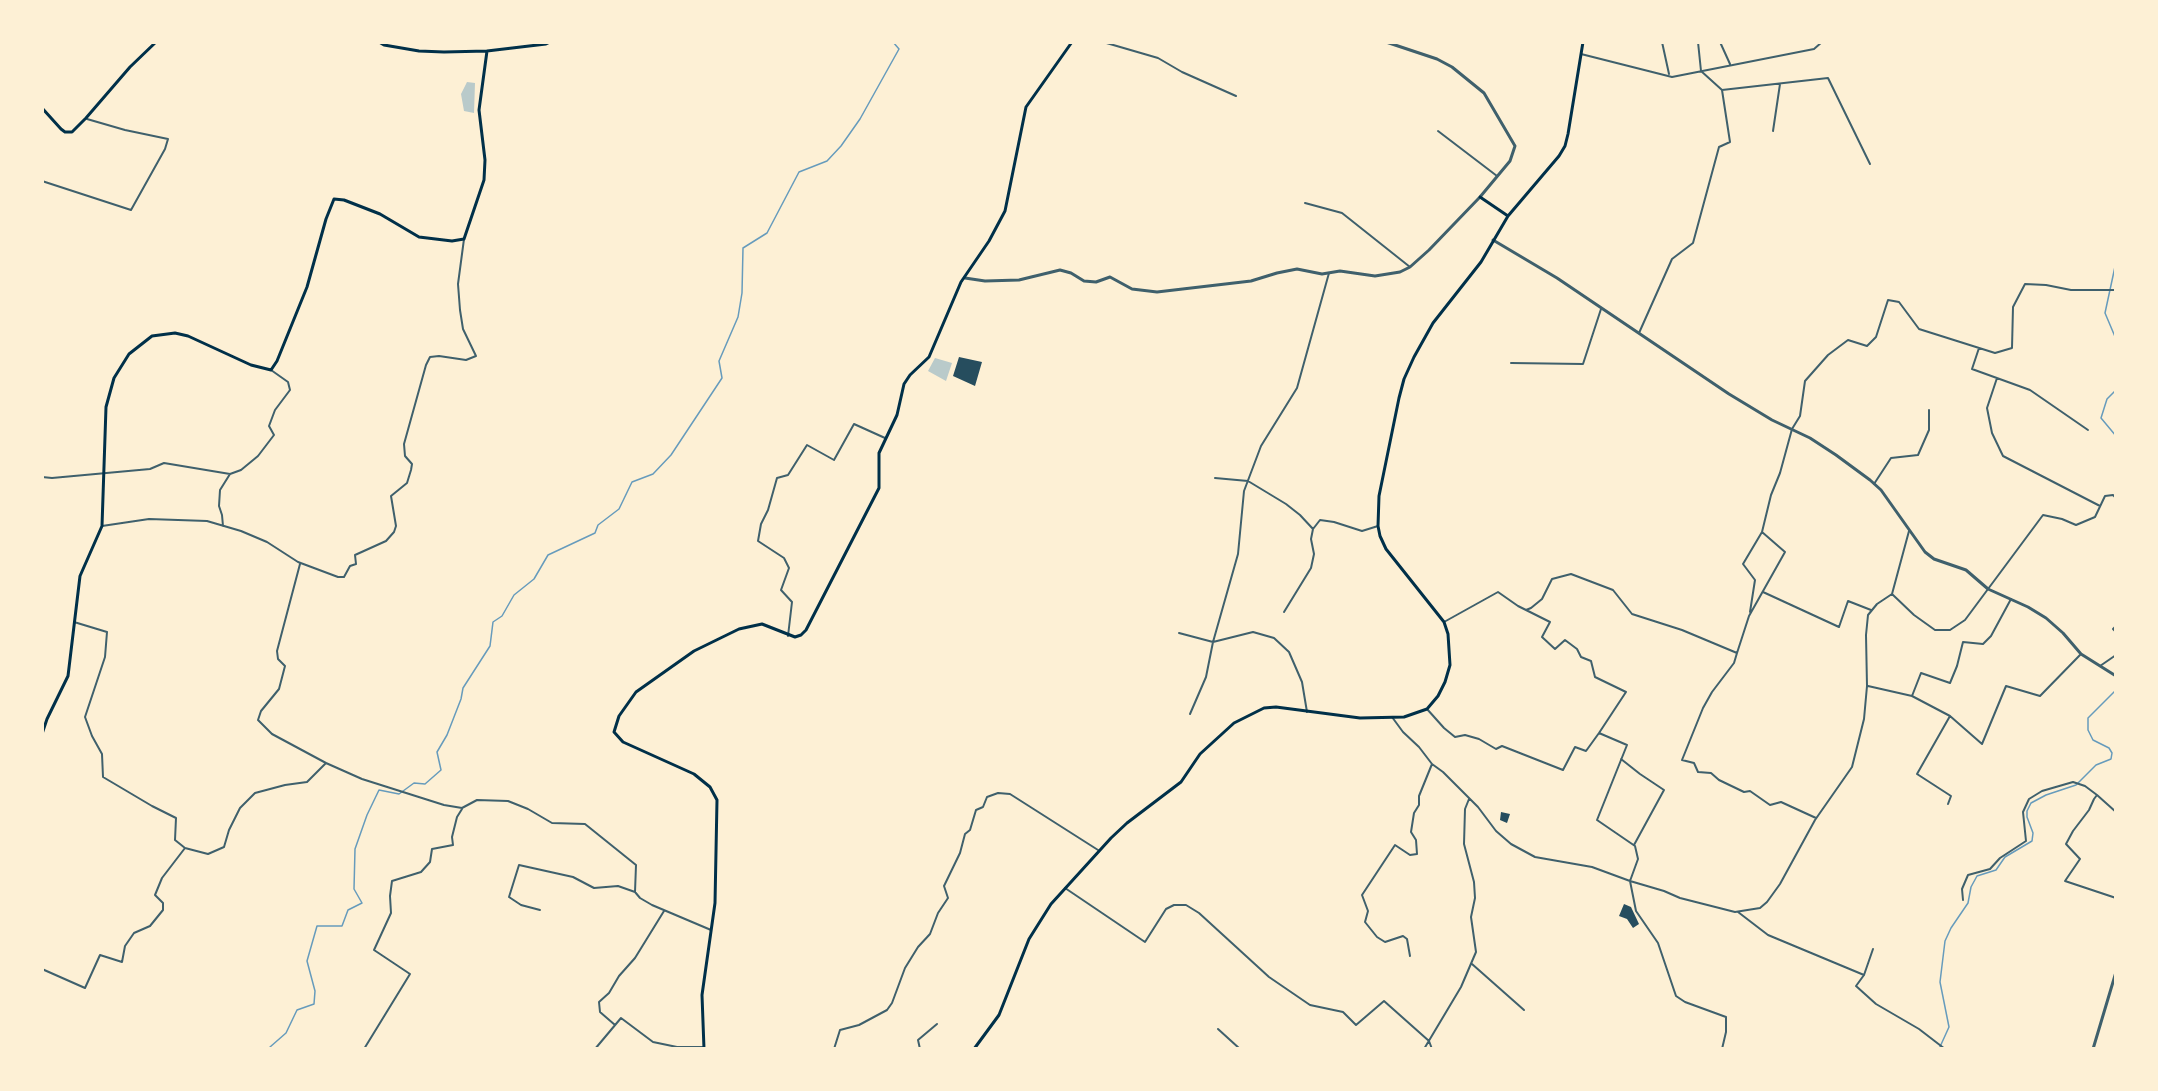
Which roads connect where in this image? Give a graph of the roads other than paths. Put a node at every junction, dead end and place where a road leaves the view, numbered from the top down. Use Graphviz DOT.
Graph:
graph roads {
  1 [pos="156,42"];
  2 [pos="379,42"];
  3 [pos="550,42"];
  4 [pos="1072,42"];
  5 [pos="1103,42"];
  6 [pos="1386,42"];
  7 [pos="1583,42"];
  8 [pos="1662,42"];
  9 [pos="1698,42"];
  10 [pos="1720,42"];
  11 [pos="1822,42"];
  12 [pos="487,51"];
  13 [pos="1581,54"];
  14 [pos="1731,65"];
  15 [pos="1701,71"];
  16 [pos="1668,76"];
  17 [pos="1780,84"];
  18 [pos="1722,90"];
  19 [pos="1236,96"];
  20 [pos="42,108"];
  21 [pos="86,118"];
  22 [pos="1438,130"];
  23 [pos="1773,131"];
  24 [pos="1870,164"];
  25 [pos="1497,176"];
  26 [pos="42,181"];
  27 [pos="1480,197"];
  28 [pos="1305,203"];
  29 [pos="1508,216"];
  30 [pos="464,239"];
  31 [pos="1493,240"];
  32 [pos="1410,267"];
  33 [pos="1329,273"];
  34 [pos="965,279"];
  35 [pos="2116,290"];
  36 [pos="1602,308"];
  37 [pos="1639,333"];
  38 [pos="1979,348"];
  39 [pos="1511,363"];
  40 [pos="271,370"];
  41 [pos="1997,378"];
  42 [pos="1929,410"];
  43 [pos="1792,429"];
  44 [pos="2088,430"];
  45 [pos="886,438"];
  46 [pos="104,473"];
  47 [pos="230,474"];
  48 [pos="42,477"];
  49 [pos="1215,478"];
  50 [pos="1248,481"];
  51 [pos="1874,484"];
  52 [pos="2116,498"];
  53 [pos="2100,506"];
  54 [pos="102,526"];
  55 [pos="223,526"];
  56 [pos="1378,526"];
  57 [pos="1312,529"];
  58 [pos="1909,530"];
  59 [pos="1762,532"];
  60 [pos="300,563"];
  61 [pos="1988,589"];
  62 [pos="1763,592"];
  63 [pos="1892,594"];
  64 [pos="2012,599"];
  65 [pos="1518,606"];
  66 [pos="1872,610"];
  67 [pos="1284,612"];
  68 [pos="1749,616"];
  69 [pos="74,622"];
  70 [pos="1444,622"];
  71 [pos="2116,626"];
  72 [pos="2116,632"];
  73 [pos="1179,633"];
  74 [pos="788,636"];
  75 [pos="1213,642"];
  76 [pos="1737,653"];
  77 [pos="2081,654"];
  78 [pos="2116,655"];
  79 [pos="2100,666"];
  80 [pos="2116,676"];
  81 [pos="1867,686"];
  82 [pos="1911,696"];
  83 [pos="1427,708"];
  84 [pos="1307,712"];
  85 [pos="1190,714"];
  86 [pos="1950,716"];
  87 [pos="1392,717"];
  88 [pos="1599,733"];
  89 [pos="42,734"];
  90 [pos="1622,759"];
  91 [pos="326,763"];
  92 [pos="1432,764"];
  93 [pos="2097,795"];
  94 [pos="1469,799"];
  95 [pos="1948,804"];
  96 [pos="462,808"];
  97 [pos="2116,812"];
  98 [pos="1816,818"];
  99 [pos="1634,845"];
  100 [pos="185,848"];
  101 [pos="1099,851"];
  102 [pos="1630,881"];
  103 [pos="1065,888"];
  104 [pos="635,891"];
  105 [pos="2116,898"];
  106 [pos="1963,900"];
  107 [pos="540,910"];
  108 [pos="664,911"];
  109 [pos="1738,912"];
  110 [pos="711,930"];
  111 [pos="1873,949"];
  112 [pos="1410,956"];
  113 [pos="1472,964"];
  114 [pos="42,969"];
  115 [pos="2116,972"];
  116 [pos="1864,975"];
  117 [pos="1524,1010"];
  118 [pos="937,1024"];
  119 [pos="615,1025"];
  120 [pos="1218,1029"];
  121 [pos="1429,1041"];
  122 [pos="704,1048"];
  123 [pos="364,1049"];
  124 [pos="595,1049"];
  125 [pos="834,1049"];
  126 [pos="920,1049"];
  127 [pos="974,1049"];
  128 [pos="1240,1049"];
  129 [pos="1424,1049"];
  130 [pos="1432,1049"];
  131 [pos="1722,1049"];
  132 [pos="1945,1049"];
  133 [pos="2093,1049"];
  1 -- 21 [label="main road"];
  2 -- 12 [label="main road"];
  3 -- 12 [label="main road"];
  4 -- 34 [label="main road"];
  5 -- 19 [label="street"];
  6 -- 25 [label="street"];
  7 -- 13 [label="main road"];
  8 -- 16 [label="street"];
  9 -- 15 [label="street"];
  10 -- 14 [label="street"];
  11 -- 14 [label="street"];
  12 -- 30 [label="main road"];
  13 -- 16 [label="street"];
  13 -- 29 [label="main road"];
  14 -- 15 [label="street"];
  15 -- 16 [label="street"];
  15 -- 18 [label="street"];
  17 -- 18 [label="street"];
  17 -- 23 [label="street"];
  17 -- 24 [label="street"];
  18 -- 37 [label="street"];
  20 -- 21 [label="main road"];
  21 -- 26 [label="street"];
  22 -- 25 [label="street"];
  25 -- 27 [label="street"];
  27 -- 29 [label="main road"];
  27 -- 32 [label="street"];
  28 -- 32 [label="street"];
  29 -- 31 [label="main road"];
  30 -- 40 [label="main road"];
  30 -- 60 [label="street"];
  31 -- 36 [label="street"];
  31 -- 56 [label="main road"];
  32 -- 33 [label="street"];
  33 -- 34 [label="street"];
  33 -- 50 [label="street"];
  34 -- 45 [label="main road"];
  35 -- 38 [label="street"];
  36 -- 37 [label="street"];
  36 -- 39 [label="street"];
  37 -- 43 [label="street"];
  38 -- 41 [label="street"];
  38 -- 43 [label="street"];
  40 -- 46 [label="main road"];
  40 -- 47 [label="street"];
  41 -- 44 [label="street"];
  41 -- 53 [label="street"];
  42 -- 51 [label="street"];
  43 -- 51 [label="street"];
  43 -- 59 [label="street"];
  45 -- 74 [label="main road"];
  45 -- 74 [label="street"];
  46 -- 47 [label="street"];
  46 -- 48 [label="street"];
  46 -- 54 [label="main road"];
  47 -- 55 [label="street"];
  49 -- 50 [label="street"];
  50 -- 57 [label="street"];
  50 -- 75 [label="street"];
  51 -- 58 [label="street"];
  52 -- 53 [label="street"];
  53 -- 61 [label="street"];
  54 -- 55 [label="street"];
  54 -- 69 [label="main road"];
  55 -- 60 [label="street"];
  56 -- 57 [label="street"];
  56 -- 70 [label="main road"];
  57 -- 67 [label="street"];
  58 -- 61 [label="street"];
  58 -- 63 [label="street"];
  59 -- 62 [label="street"];
  59 -- 68 [label="street"];
  60 -- 91 [label="street"];
  61 -- 63 [label="street"];
  61 -- 64 [label="street"];
  62 -- 66 [label="street"];
  62 -- 68 [label="street"];
  63 -- 66 [label="street"];
  64 -- 77 [label="street"];
  64 -- 82 [label="street"];
  65 -- 70 [label="street"];
  65 -- 76 [label="street"];
  65 -- 88 [label="street"];
  66 -- 81 [label="street"];
  68 -- 76 [label="street"];
  69 -- 89 [label="main road"];
  69 -- 100 [label="street"];
  70 -- 83 [label="main road"];
  71 -- 72 [label="street"];
  73 -- 75 [label="street"];
  74 -- 110 [label="main road"];
  75 -- 84 [label="street"];
  75 -- 85 [label="street"];
  76 -- 98 [label="street"];
  77 -- 79 [label="street"];
  77 -- 86 [label="street"];
  78 -- 79 [label="street"];
  79 -- 80 [label="street"];
  81 -- 82 [label="street"];
  81 -- 98 [label="street"];
  82 -- 86 [label="street"];
  83 -- 87 [label="main road"];
  83 -- 88 [label="street"];
  84 -- 87 [label="main road"];
  84 -- 101 [label="main road"];
  86 -- 95 [label="street"];
  87 -- 92 [label="street"];
  88 -- 90 [label="street"];
  90 -- 99 [label="street"];
  90 -- 99 [label="street"];
  91 -- 96 [label="street"];
  91 -- 100 [label="street"];
  92 -- 94 [label="street"];
  92 -- 112 [label="street"];
  93 -- 97 [label="street"];
  93 -- 105 [label="street"];
  93 -- 106 [label="street"];
  94 -- 102 [label="street"];
  94 -- 113 [label="street"];
  96 -- 104 [label="street"];
  96 -- 123 [label="street"];
  98 -- 109 [label="street"];
  99 -- 102 [label="street"];
  100 -- 114 [label="street"];
  101 -- 103 [label="main road"];
  101 -- 125 [label="street"];
  102 -- 109 [label="street"];
  102 -- 131 [label="street"];
  103 -- 121 [label="street"];
  103 -- 127 [label="main road"];
  104 -- 107 [label="street"];
  104 -- 108 [label="street"];
  108 -- 110 [label="street"];
  108 -- 119 [label="street"];
  109 -- 116 [label="street"];
  110 -- 122 [label="main road"];
  111 -- 116 [label="street"];
  113 -- 117 [label="street"];
  113 -- 121 [label="street"];
  115 -- 133 [label="street"];
  116 -- 132 [label="street"];
  118 -- 126 [label="street"];
  119 -- 122 [label="street"];
  119 -- 124 [label="street"];
  120 -- 128 [label="street"];
  121 -- 129 [label="street"];
  121 -- 130 [label="street"];
}
